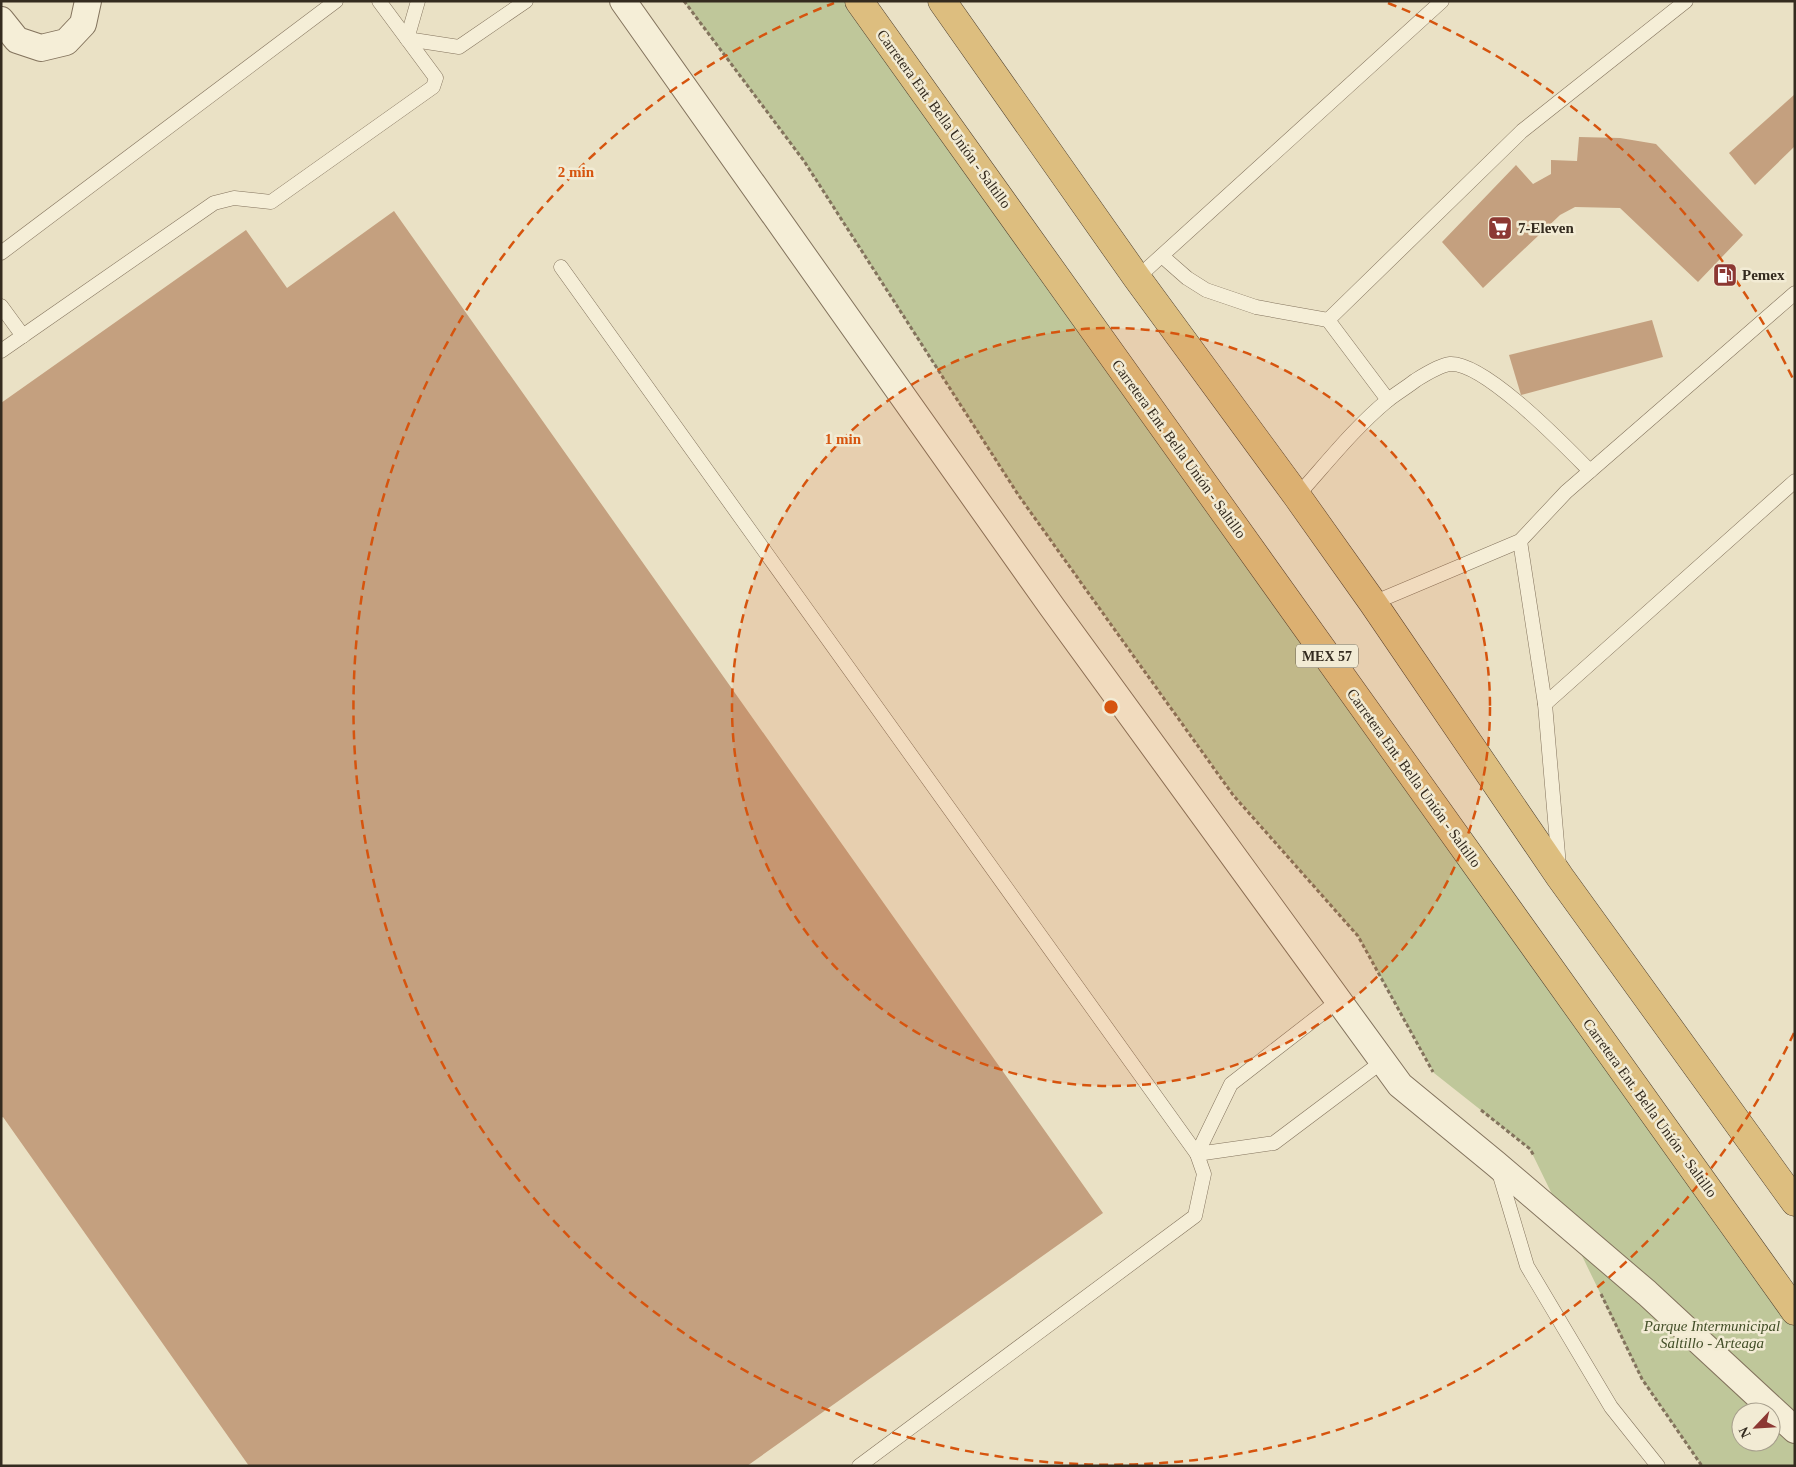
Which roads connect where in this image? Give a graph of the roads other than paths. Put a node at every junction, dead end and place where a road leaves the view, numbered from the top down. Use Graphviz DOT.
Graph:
graph roads {
  1 [pos="88,1"];
  2 [pos="336,1"];
  3 [pos="379,1"];
  4 [pos="418,1"];
  5 [pos="526,1"];
  6 [pos="623,1"];
  7 [pos="860,1"];
  8 [pos="942,1"];
  9 [pos="1442,1"];
  10 [pos="1686,1"];
  11 [pos="1,20"];
  12 [pos="407,39"];
  13 [pos="1,253"];
  14 [pos="1162,256"];
  15 [pos="561,267"];
  16 [pos="1137,278"];
  17 [pos="1795,293"];
  18 [pos="1,306"];
  19 [pos="1328,320"];
  20 [pos="23,336"];
  21 [pos="1,351"];
  22 [pos="1388,400"];
  23 [pos="1590,471"];
  24 [pos="1795,481"];
  25 [pos="1297,496"];
  26 [pos="1520,542"];
  27 [pos="1373,604"];
  28 [pos="1545,704"];
  29 [pos="1560,878"];
  30 [pos="1338,1001"];
  31 [pos="1383,1061"];
  32 [pos="1197,1154"];
  33 [pos="1496,1164"];
  34 [pos="1795,1202"];
  35 [pos="1795,1311"];
  36 [pos="1795,1430"];
  37 [pos="859,1466"];
  38 [pos="1658,1466"];
  1 -- 11 [label="street"];
  2 -- 13 [label="lane"];
  3 -- 12 [label="lane"];
  4 -- 12 [label="lane"];
  5 -- 12 [label="lane"];
  6 -- 30 [label="street"];
  7 -- 35 [label="highway, Carretera Ent. Bella Unión - Saltillo / MEX 57"];
  8 -- 16 [label="highway"];
  9 -- 14 [label="lane"];
  10 -- 19 [label="lane"];
  12 -- 20 [label="lane"];
  14 -- 16 [label="lane"];
  14 -- 19 [label="lane"];
  15 -- 32 [label="lane"];
  16 -- 25 [label="highway"];
  17 -- 23 [label="lane"];
  18 -- 20 [label="lane"];
  19 -- 22 [label="lane"];
  20 -- 21 [label="lane"];
  22 -- 23 [label="lane"];
  22 -- 25 [label="lane"];
  23 -- 26 [label="lane"];
  24 -- 28 [label="lane"];
  25 -- 27 [label="highway"];
  26 -- 27 [label="lane"];
  26 -- 28 [label="lane"];
  27 -- 29 [label="highway"];
  28 -- 29 [label="lane"];
  29 -- 34 [label="highway"];
  30 -- 31 [label="street"];
  30 -- 32 [label="lane"];
  31 -- 32 [label="lane"];
  31 -- 33 [label="street"];
  32 -- 37 [label="lane"];
  33 -- 36 [label="street"];
  33 -- 38 [label="lane"];
}
